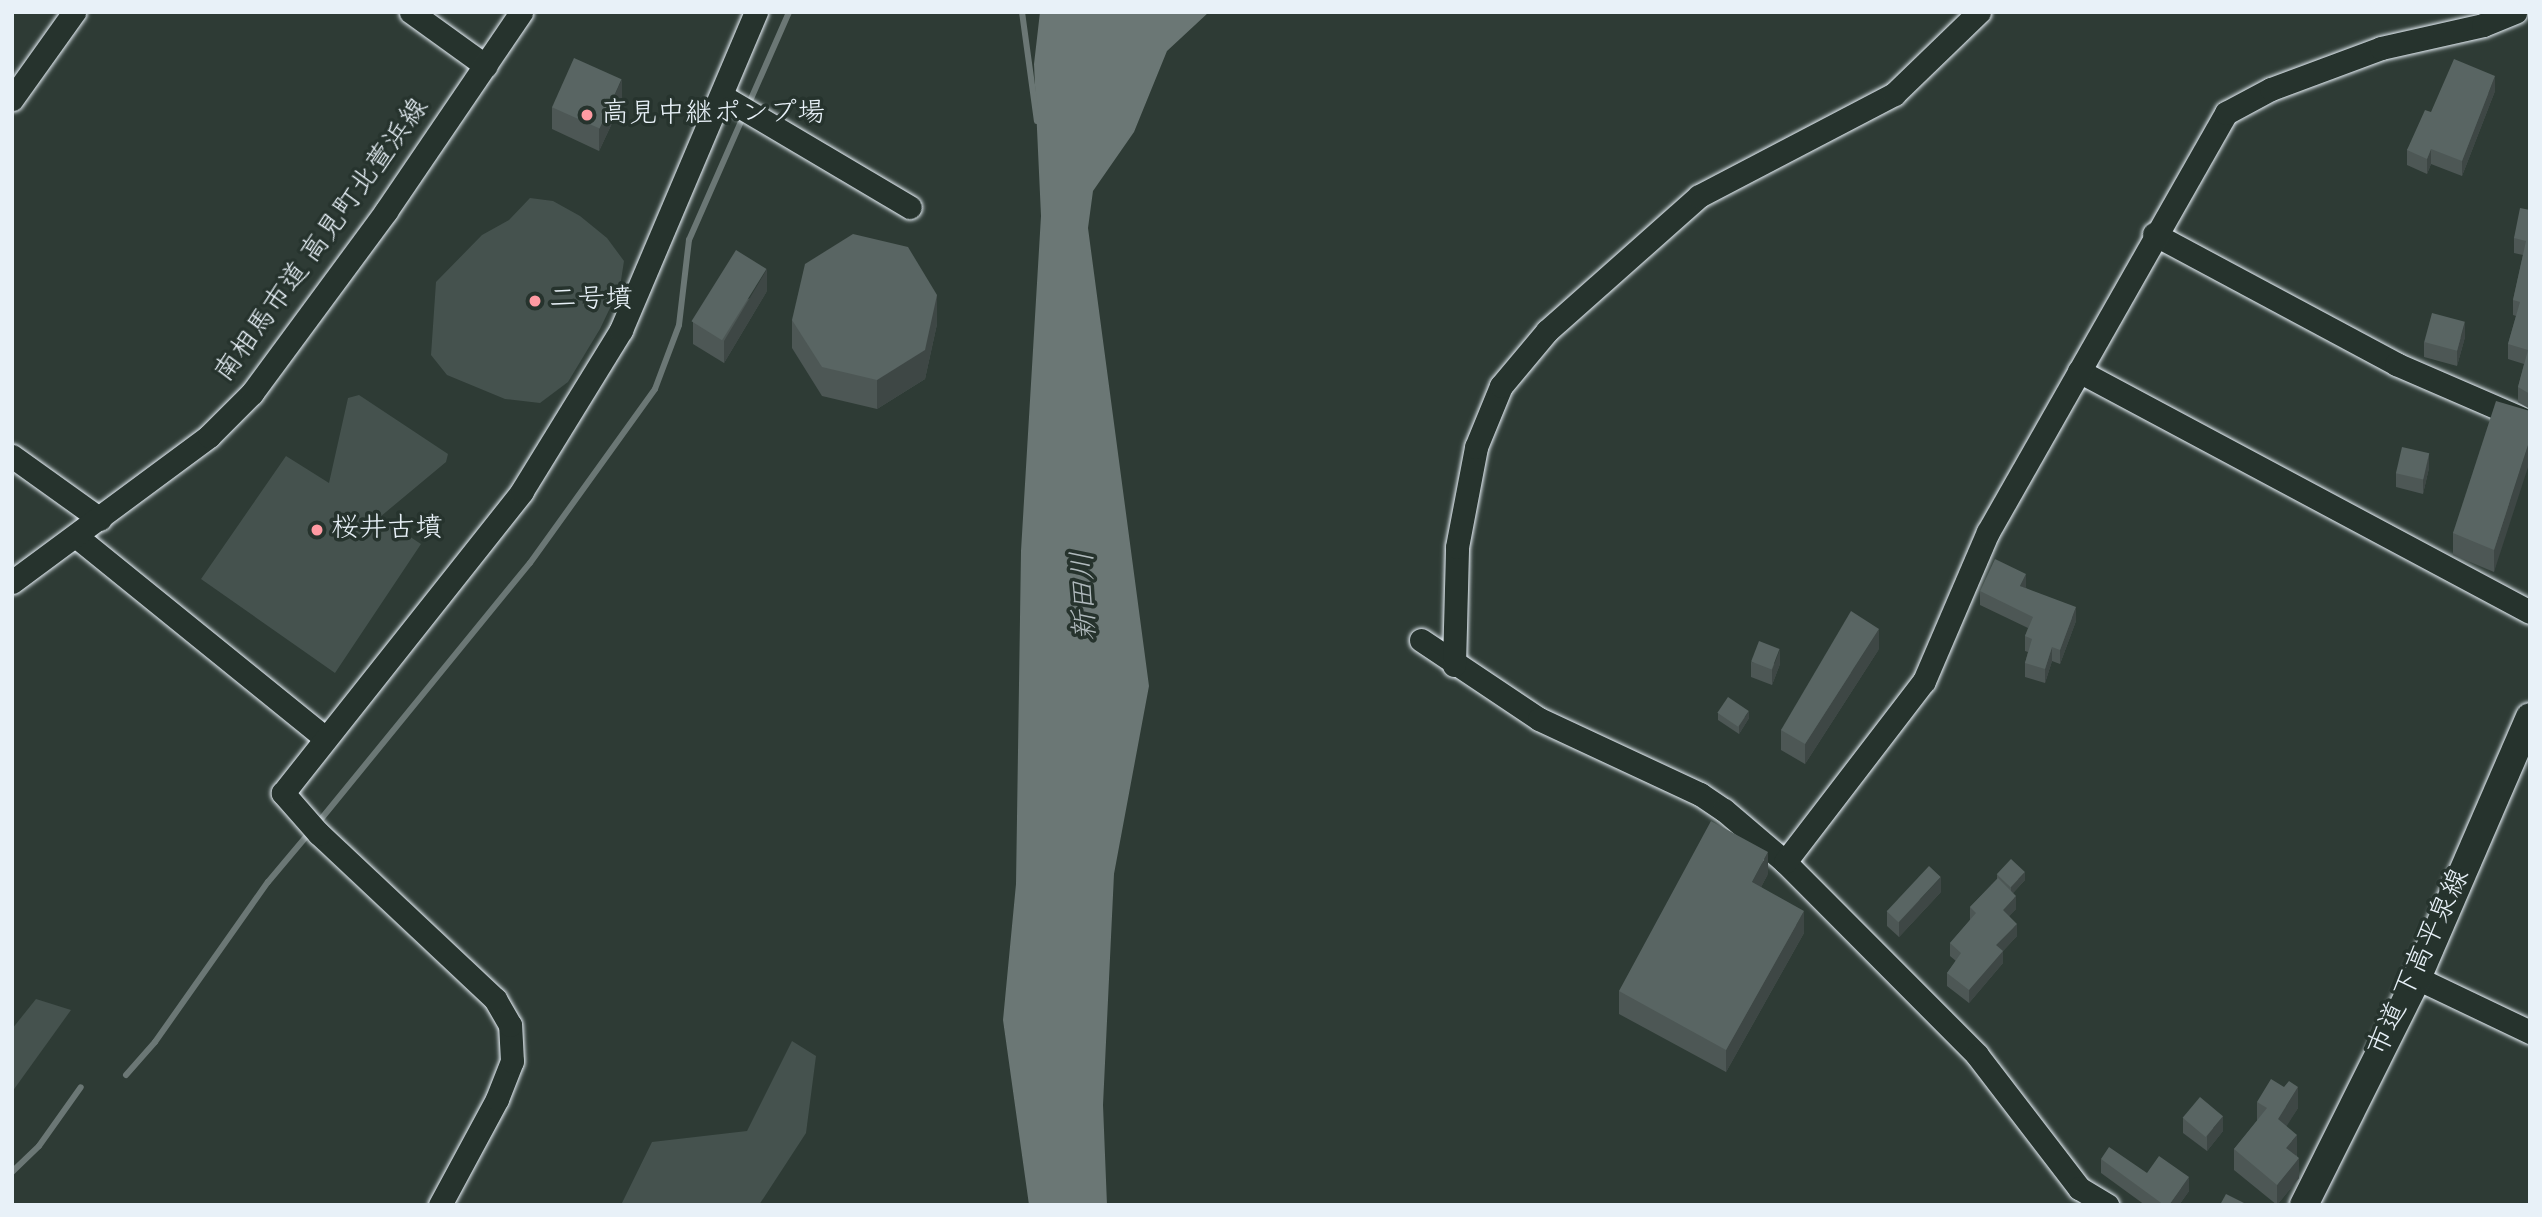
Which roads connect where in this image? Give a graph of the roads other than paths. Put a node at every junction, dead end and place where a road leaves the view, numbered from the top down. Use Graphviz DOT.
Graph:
graph roads {
  1 [pos="74,12"];
  2 [pos="411,12"];
  3 [pos="521,12"];
  4 [pos="756,12"];
  5 [pos="1979,12"];
  6 [pos="2515,12"];
  7 [pos="486,66"];
  8 [pos="12,99"];
  9 [pos="728,100"];
  10 [pos="910,207"];
  11 [pos="2154,234"];
  12 [pos="2079,371"];
  13 [pos="2530,422"];
  14 [pos="12,456"];
  15 [pos="100,519"];
  16 [pos="77,537"];
  17 [pos="12,583"];
  18 [pos="2530,612"];
  19 [pos="1421,640"];
  20 [pos="1454,665"];
  21 [pos="2530,717"];
  22 [pos="326,738"];
  23 [pos="1785,862"];
  24 [pos="2417,978"];
  25 [pos="2530,1032"];
  26 [pos="440,1205"];
  27 [pos="2107,1205"];
  28 [pos="2304,1205"];
  1 -- 8 [label="street"];
  2 -- 7 [label="street"];
  3 -- 7 [label="street, 南相馬市道 高見町北萱浜線"];
  4 -- 9 [label="street"];
  5 -- 20 [label="street"];
  6 -- 11 [label="street"];
  7 -- 15 [label="street, 南相馬市道 高見町北萱浜線"];
  9 -- 10 [label="street"];
  9 -- 22 [label="street"];
  11 -- 12 [label="street"];
  11 -- 13 [label="street"];
  12 -- 18 [label="street"];
  12 -- 23 [label="street"];
  14 -- 15 [label="street"];
  15 -- 16 [label="street, 南相馬市道 高見町北萱浜線"];
  16 -- 17 [label="street, 南相馬市道 高見町北萱浜線"];
  16 -- 22 [label="street"];
  19 -- 20 [label="street"];
  20 -- 23 [label="street"];
  21 -- 24 [label="street, 市道 下高平泉線"];
  22 -- 26 [label="street"];
  23 -- 27 [label="street"];
  24 -- 25 [label="street"];
  24 -- 28 [label="street, 市道 下高平泉線"];
}
